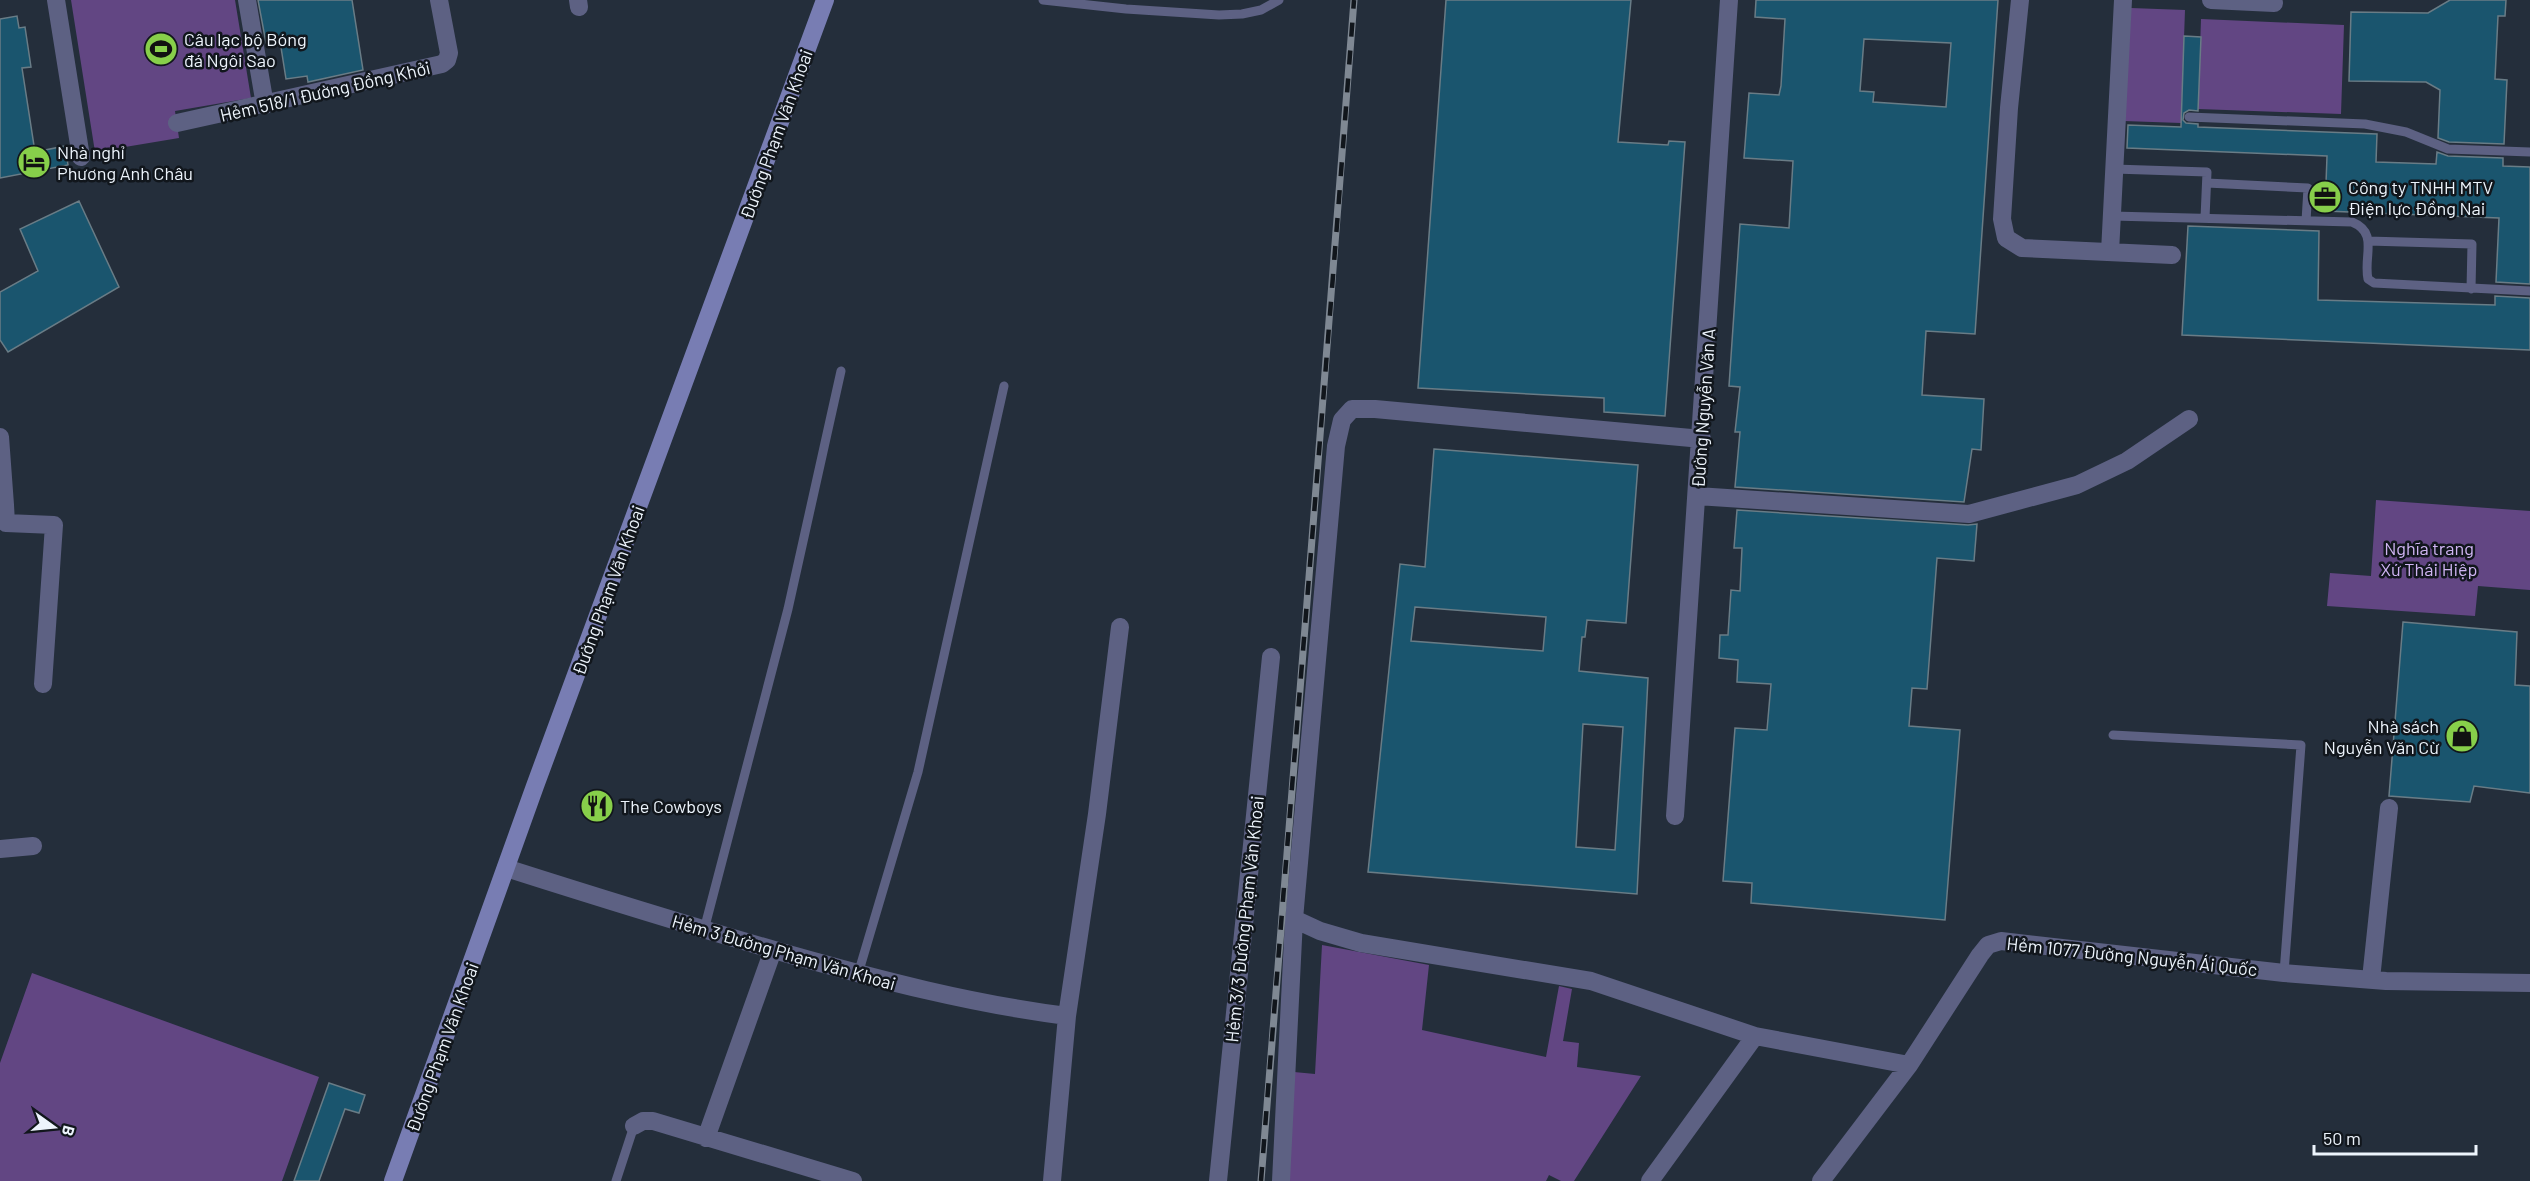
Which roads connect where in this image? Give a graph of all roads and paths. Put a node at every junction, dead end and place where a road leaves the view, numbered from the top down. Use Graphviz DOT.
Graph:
graph roads {
  1 [pos="56,0"];
  2 [pos="247,0"];
  3 [pos="439,0"];
  4 [pos="825,0"];
  5 [pos="1043,0"];
  6 [pos="1279,0"];
  7 [pos="1729,0"];
  8 [pos="2020,0"];
  9 [pos="2122,0"];
  10 [pos="2211,0"];
  11 [pos="2274,3"];
  12 [pos="265,105"];
  13 [pos="2189,117"];
  14 [pos="177,123"];
  15 [pos="2530,152"];
  16 [pos="81,157"];
  17 [pos="2114,169"];
  18 [pos="2207,183"];
  19 [pos="2112,216"];
  20 [pos="2205,218"];
  21 [pos="2306,221"];
  22 [pos="2368,241"];
  23 [pos="2110,252"];
  24 [pos="2172,255"];
  25 [pos="2471,289"];
  26 [pos="2530,291"];
  27 [pos="841,371"];
  28 [pos="1004,386"];
  29 [pos="2189,419"];
  30 [pos="0,436"];
  31 [pos="1702,439"];
  32 [pos="1697,496"];
  33 [pos="2,505"];
  34 [pos="1120,627"];
  35 [pos="1270,657"];
  36 [pos="43,684"];
  37 [pos="2113,735"];
  38 [pos="2389,808"];
  39 [pos="1675,816"];
  40 [pos="33,846"];
  41 [pos="0,849"];
  42 [pos="506,868"];
  43 [pos="1294,919"];
  44 [pos="704,930"];
  45 [pos="773,950"];
  46 [pos="2284,973"];
  47 [pos="858,974"];
  48 [pos="2371,979"];
  49 [pos="2530,983"];
  50 [pos="1067,1016"];
  51 [pos="1755,1036"];
  52 [pos="1909,1065"];
  53 [pos="634,1126"];
  54 [pos="706,1138"];
  55 [pos="393,1181"];
  56 [pos="616,1181"];
  57 [pos="854,1181"];
  58 [pos="1052,1181"];
  59 [pos="1218,1181"];
  60 [pos="1281,1181"];
  61 [pos="1650,1181"];
  62 [pos="1821,1181"];
  1 -- 16 [label="street"];
  2 -- 12 [label="street"];
  3 -- 12 [label="street, Hẻm 518/1 Đường Đồng Khởi"];
  4 -- 42 [label="street, Đường Phạm Văn Khoai"];
  5 -- 6 [label="lane"];
  7 -- 31 [label="street, Đường Nguyễn Văn A"];
  8 -- 23 [label="street"];
  9 -- 17 [label="street"];
  10 -- 11 [label="street"];
  12 -- 14 [label="street, Hẻm 518/1 Đường Đồng Khởi"];
  13 -- 15 [label="lane"];
  17 -- 18 [label="lane"];
  17 -- 19 [label="street"];
  18 -- 20 [label="lane"];
  18 -- 21 [label="lane"];
  19 -- 20 [label="lane"];
  19 -- 23 [label="street"];
  20 -- 21 [label="lane"];
  21 -- 22 [label="lane"];
  22 -- 25 [label="lane"];
  22 -- 25 [label="lane"];
  23 -- 24 [label="street"];
  25 -- 26 [label="lane"];
  27 -- 44 [label="lane"];
  28 -- 47 [label="lane"];
  29 -- 32 [label="street"];
  30 -- 33 [label="street"];
  31 -- 32 [label="street, Đường Nguyễn Văn A"];
  31 -- 43 [label="street"];
  32 -- 39 [label="street, Đường Nguyễn Văn A"];
  33 -- 36 [label="street"];
  34 -- 50 [label="street"];
  35 -- 59 [label="street, Hẻm 3/3 Đường Phạm Văn Khoai"];
  37 -- 46 [label="lane"];
  38 -- 48 [label="street"];
  40 -- 41 [label="street"];
  42 -- 44 [label="street, Hẻm 3 Đường Phạm Văn Khoai"];
  42 -- 55 [label="street, Đường Phạm Văn Khoai"];
  43 -- 51 [label="street"];
  43 -- 60 [label="street"];
  44 -- 45 [label="street, Hẻm 3 Đường Phạm Văn Khoai"];
  45 -- 47 [label="street, Hẻm 3 Đường Phạm Văn Khoai"];
  45 -- 54 [label="street"];
  46 -- 48 [label="street, Hẻm 1077 Đường Nguyễn Ái Quốc"];
  46 -- 52 [label="street, Hẻm 1077 Đường Nguyễn Ái Quốc"];
  47 -- 50 [label="street, Hẻm 3 Đường Phạm Văn Khoai"];
  48 -- 49 [label="street, Hẻm 1077 Đường Nguyễn Ái Quốc"];
  50 -- 58 [label="street"];
  51 -- 52 [label="street"];
  51 -- 61 [label="street"];
  52 -- 62 [label="street, Hẻm 1077 Đường Nguyễn Ái Quốc"];
  53 -- 54 [label="street"];
  53 -- 56 [label="lane"];
  54 -- 57 [label="street"];
}
